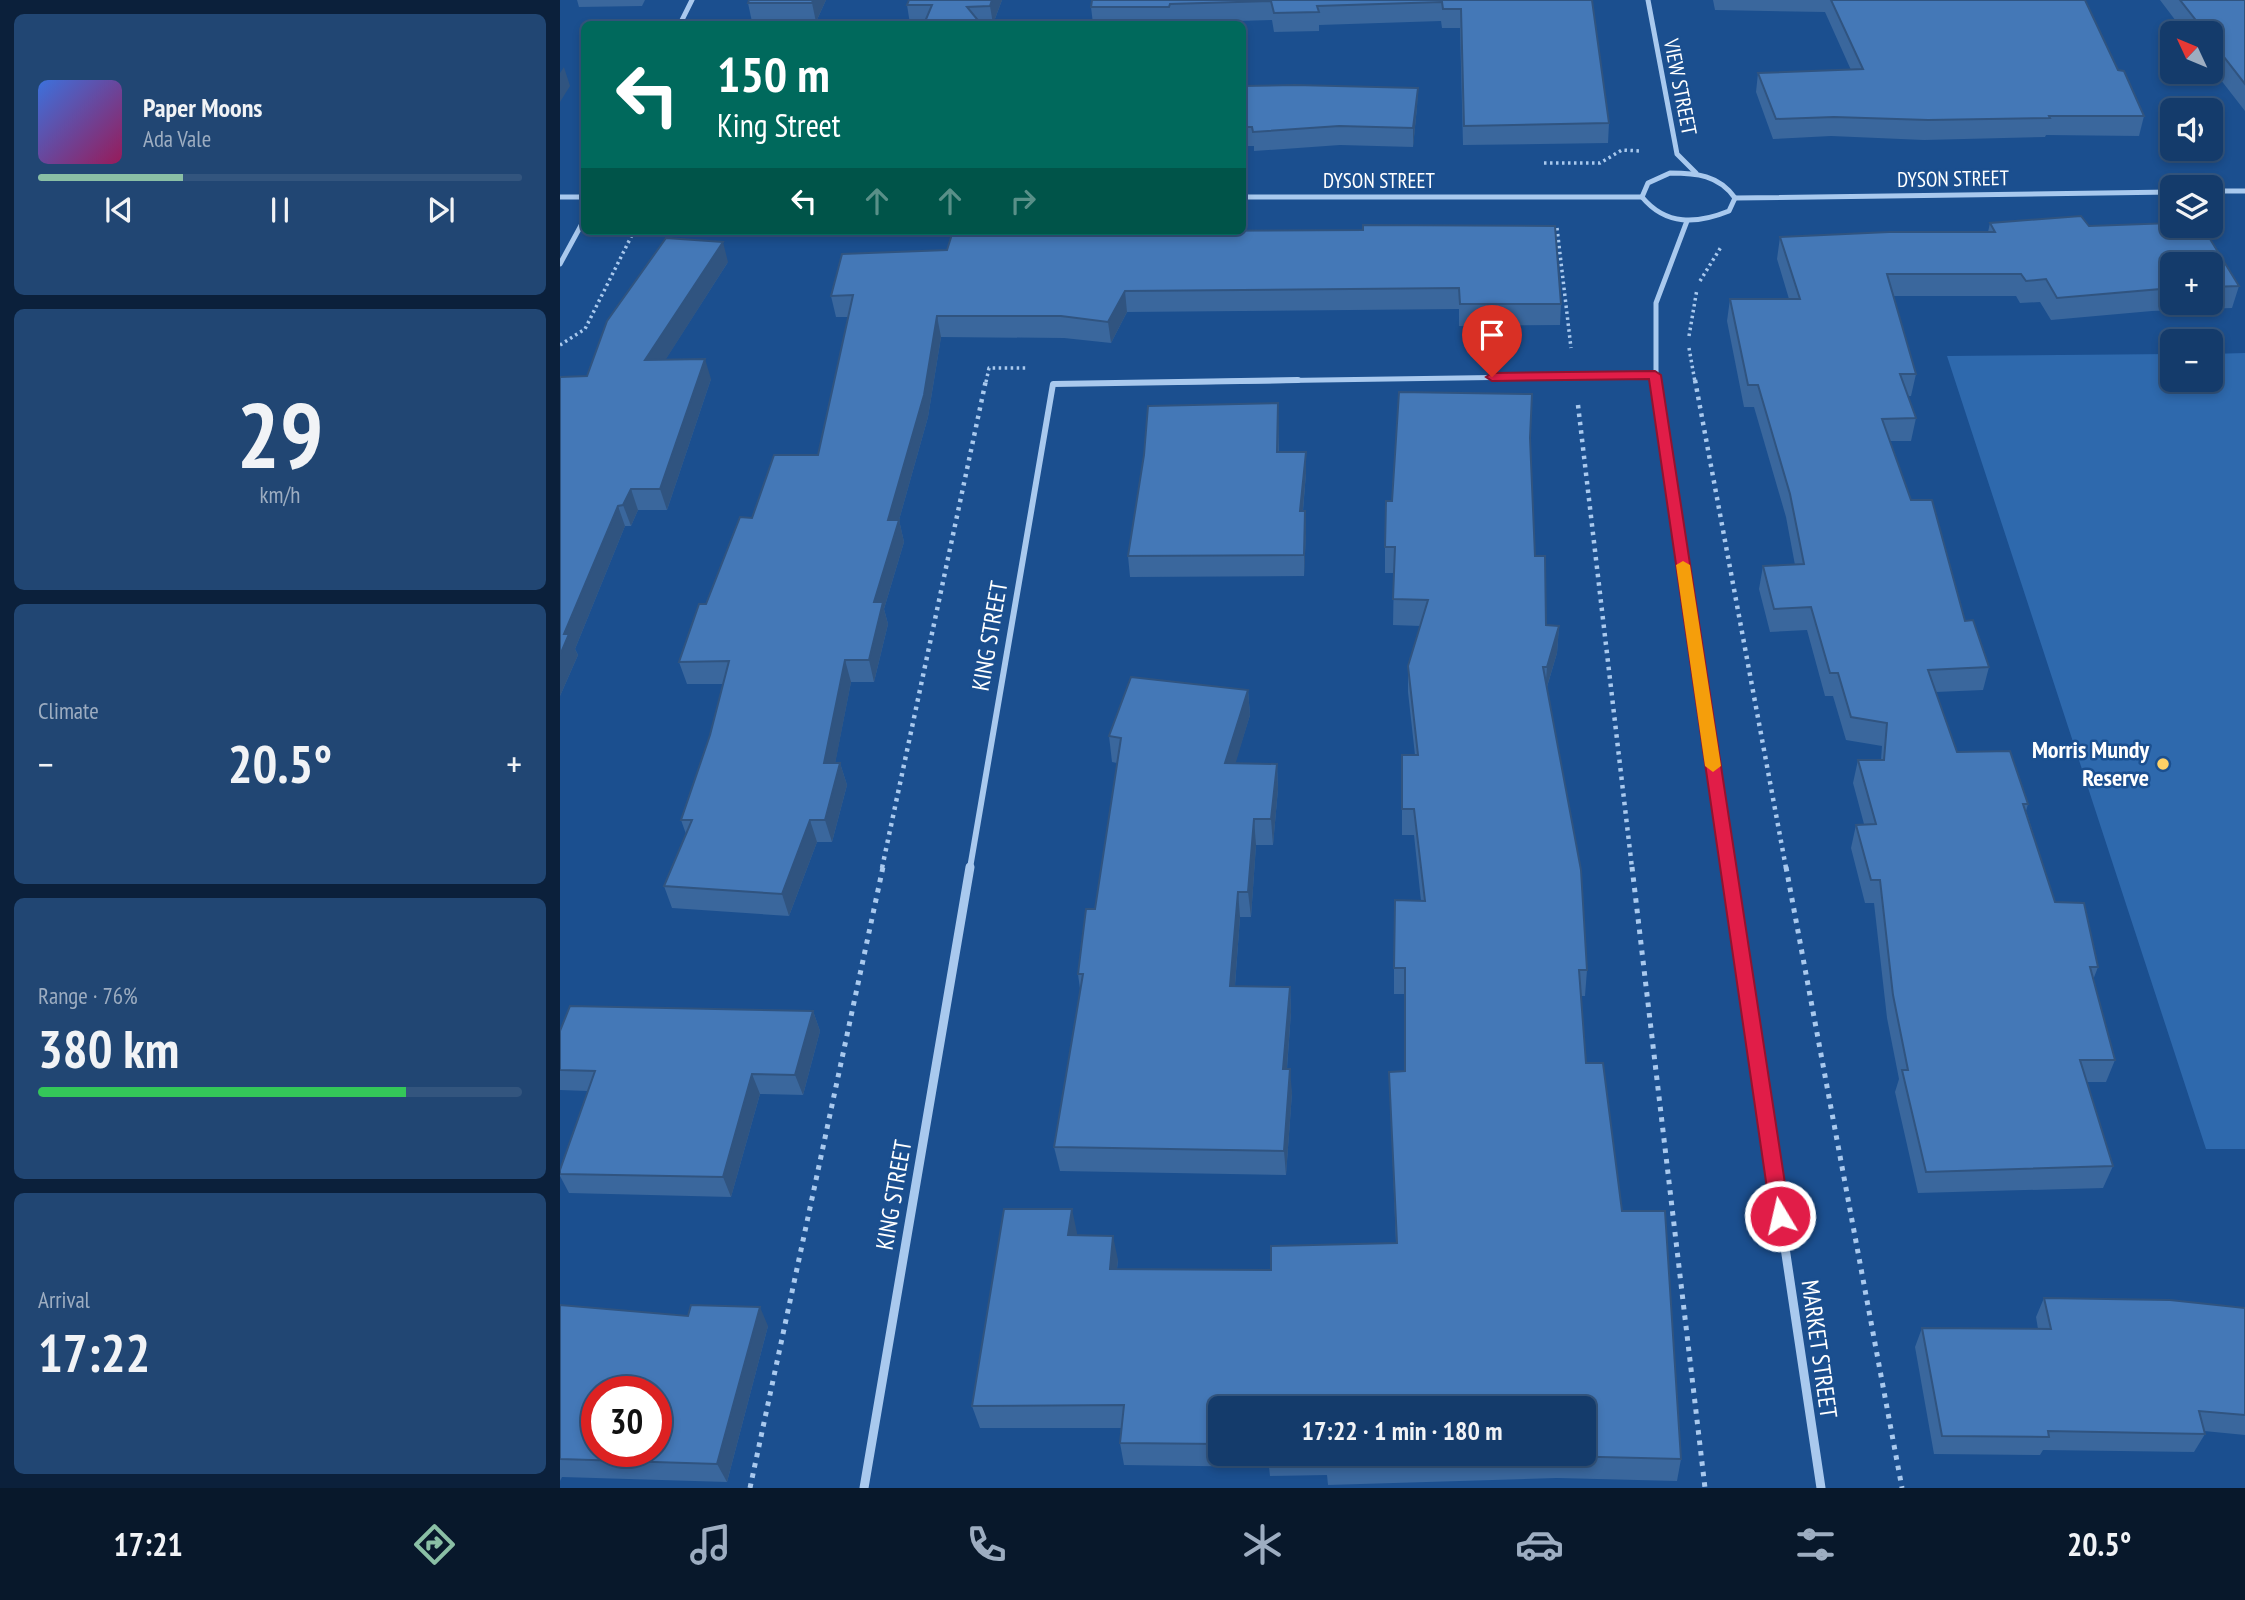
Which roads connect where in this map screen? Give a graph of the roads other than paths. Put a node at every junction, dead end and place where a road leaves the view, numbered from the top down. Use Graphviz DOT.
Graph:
graph roads {
  1 [pos="692,0"];
  2 [pos="1648,0"];
  3 [pos="682,21"];
  4 [pos="1696,173"];
  5 [pos="2223,191"];
  6 [pos="2245,191"];
  7 [pos="2160,192"];
  8 [pos="560,197"];
  9 [pos="581,197"];
  10 [pos="1246,197"];
  11 [pos="1642,197"];
  12 [pos="1735,198"];
  13 [pos="1687,221"];
  14 [pos="581,226"];
  15 [pos="560,264"];
  16 [pos="1655,375"];
  17 [pos="864,1488"];
  18 [pos="1821,1488"];
  1 -- 3 [label="street"];
  2 -- 4 [label="street, VIEW STREET"];
  4 -- 11 [label="street"];
  4 -- 12 [label="street"];
  5 -- 6 [label="street"];
  7 -- 12 [label="street, DYSON STREET"];
  8 -- 9 [label="street"];
  10 -- 11 [label="street, DYSON STREET"];
  11 -- 13 [label="street"];
  12 -- 13 [label="street"];
  13 -- 16 [label="street, MARKET STREET"];
  14 -- 15 [label="street"];
  16 -- 17 [label="street, KING STREET"];
  16 -- 18 [label="street, MARKET STREET"];
}
